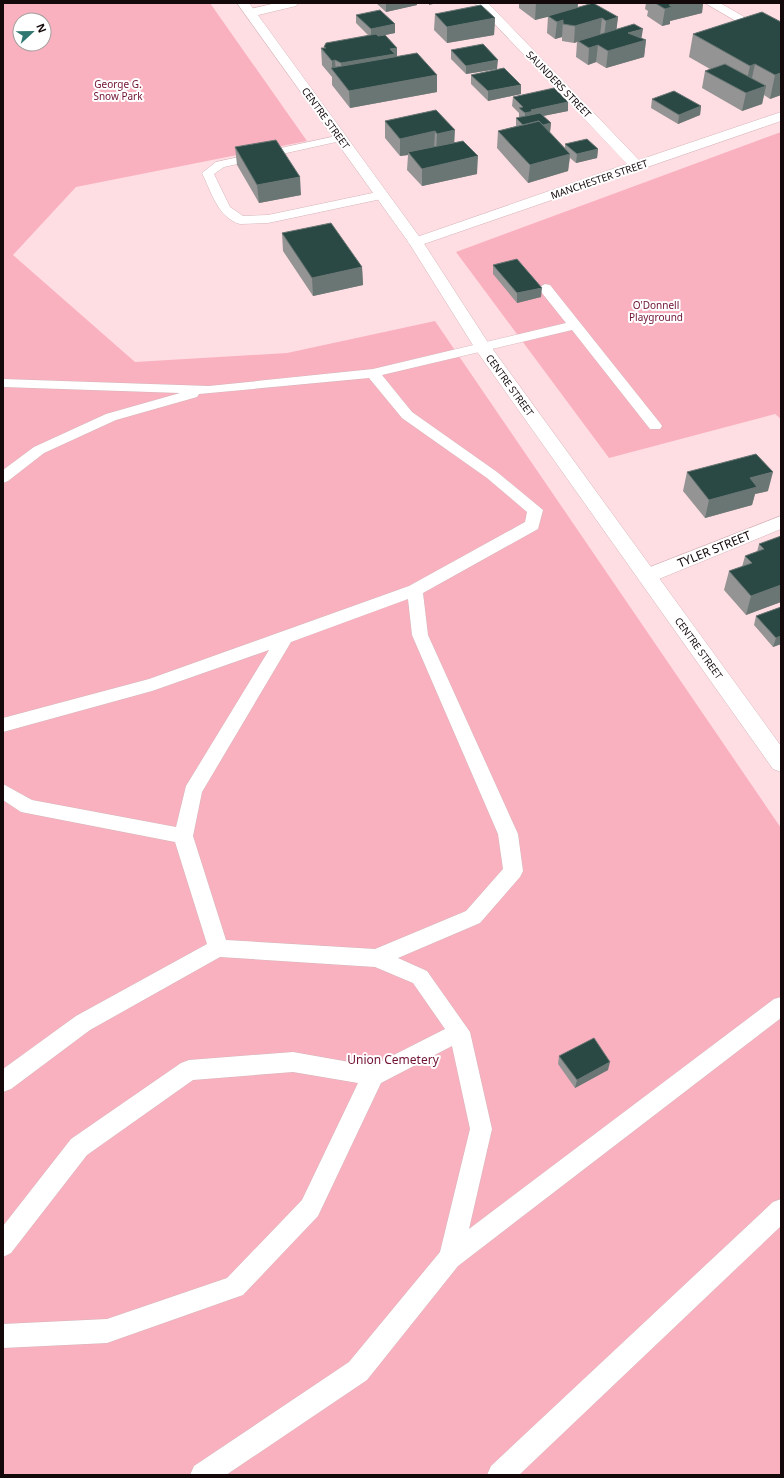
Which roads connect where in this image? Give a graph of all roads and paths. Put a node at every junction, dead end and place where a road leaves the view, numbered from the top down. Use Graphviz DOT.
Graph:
graph roads {
  1 [pos="292,3"];
  2 [pos="481,3"];
  3 [pos="711,3"];
  4 [pos="247,8"];
  5 [pos="781,43"];
  6 [pos="781,116"];
  7 [pos="341,138"];
  8 [pos="637,166"];
  9 [pos="382,195"];
  10 [pos="416,242"];
  11 [pos="545,288"];
  12 [pos="573,326"];
  13 [pos="482,346"];
  14 [pos="373,373"];
  15 [pos="3,383"];
  16 [pos="209,390"];
  17 [pos="655,426"];
  18 [pos="3,478"];
  19 [pos="781,522"];
  20 [pos="647,576"];
  21 [pos="415,590"];
  22 [pos="285,638"];
  23 [pos="3,725"];
  24 [pos="781,763"];
  25 [pos="3,791"];
  26 [pos="183,836"];
  27 [pos="218,948"];
  28 [pos="376,958"];
  29 [pos="781,1006"];
  30 [pos="459,1032"];
  31 [pos="373,1076"];
  32 [pos="3,1082"];
  33 [pos="781,1210"];
  34 [pos="3,1245"];
  35 [pos="450,1258"];
  36 [pos="3,1336"];
  37 [pos="203,1475"];
  38 [pos="500,1475"];
  1 -- 4 [label="main road"];
  2 -- 8 [label="main road, SAUNDERS STREET"];
  3 -- 5 [label="main road"];
  4 -- 7 [label="main road, CENTRE STREET"];
  6 -- 8 [label="main road, MANCHESTER STREET"];
  7 -- 9 [label="main road, CENTRE STREET"];
  7 -- 9 [label="lane"];
  8 -- 10 [label="main road, MANCHESTER STREET"];
  9 -- 10 [label="main road, CENTRE STREET"];
  10 -- 13 [label="main road, CENTRE STREET"];
  11 -- 12 [label="lane"];
  12 -- 13 [label="lane"];
  12 -- 17 [label="lane"];
  13 -- 14 [label="lane"];
  13 -- 20 [label="main road, CENTRE STREET"];
  14 -- 16 [label="lane"];
  14 -- 21 [label="lane"];
  15 -- 16 [label="lane"];
  16 -- 18 [label="lane"];
  19 -- 20 [label="main road, TYLER STREET"];
  20 -- 24 [label="main road, CENTRE STREET"];
  21 -- 22 [label="lane"];
  21 -- 28 [label="lane"];
  22 -- 23 [label="lane"];
  22 -- 26 [label="lane"];
  25 -- 26 [label="lane"];
  26 -- 27 [label="lane"];
  27 -- 28 [label="lane"];
  27 -- 32 [label="lane"];
  28 -- 30 [label="lane"];
  29 -- 35 [label="lane"];
  30 -- 31 [label="lane"];
  30 -- 35 [label="lane"];
  31 -- 34 [label="lane"];
  31 -- 36 [label="lane"];
  33 -- 38 [label="lane"];
  35 -- 37 [label="lane"];
}
